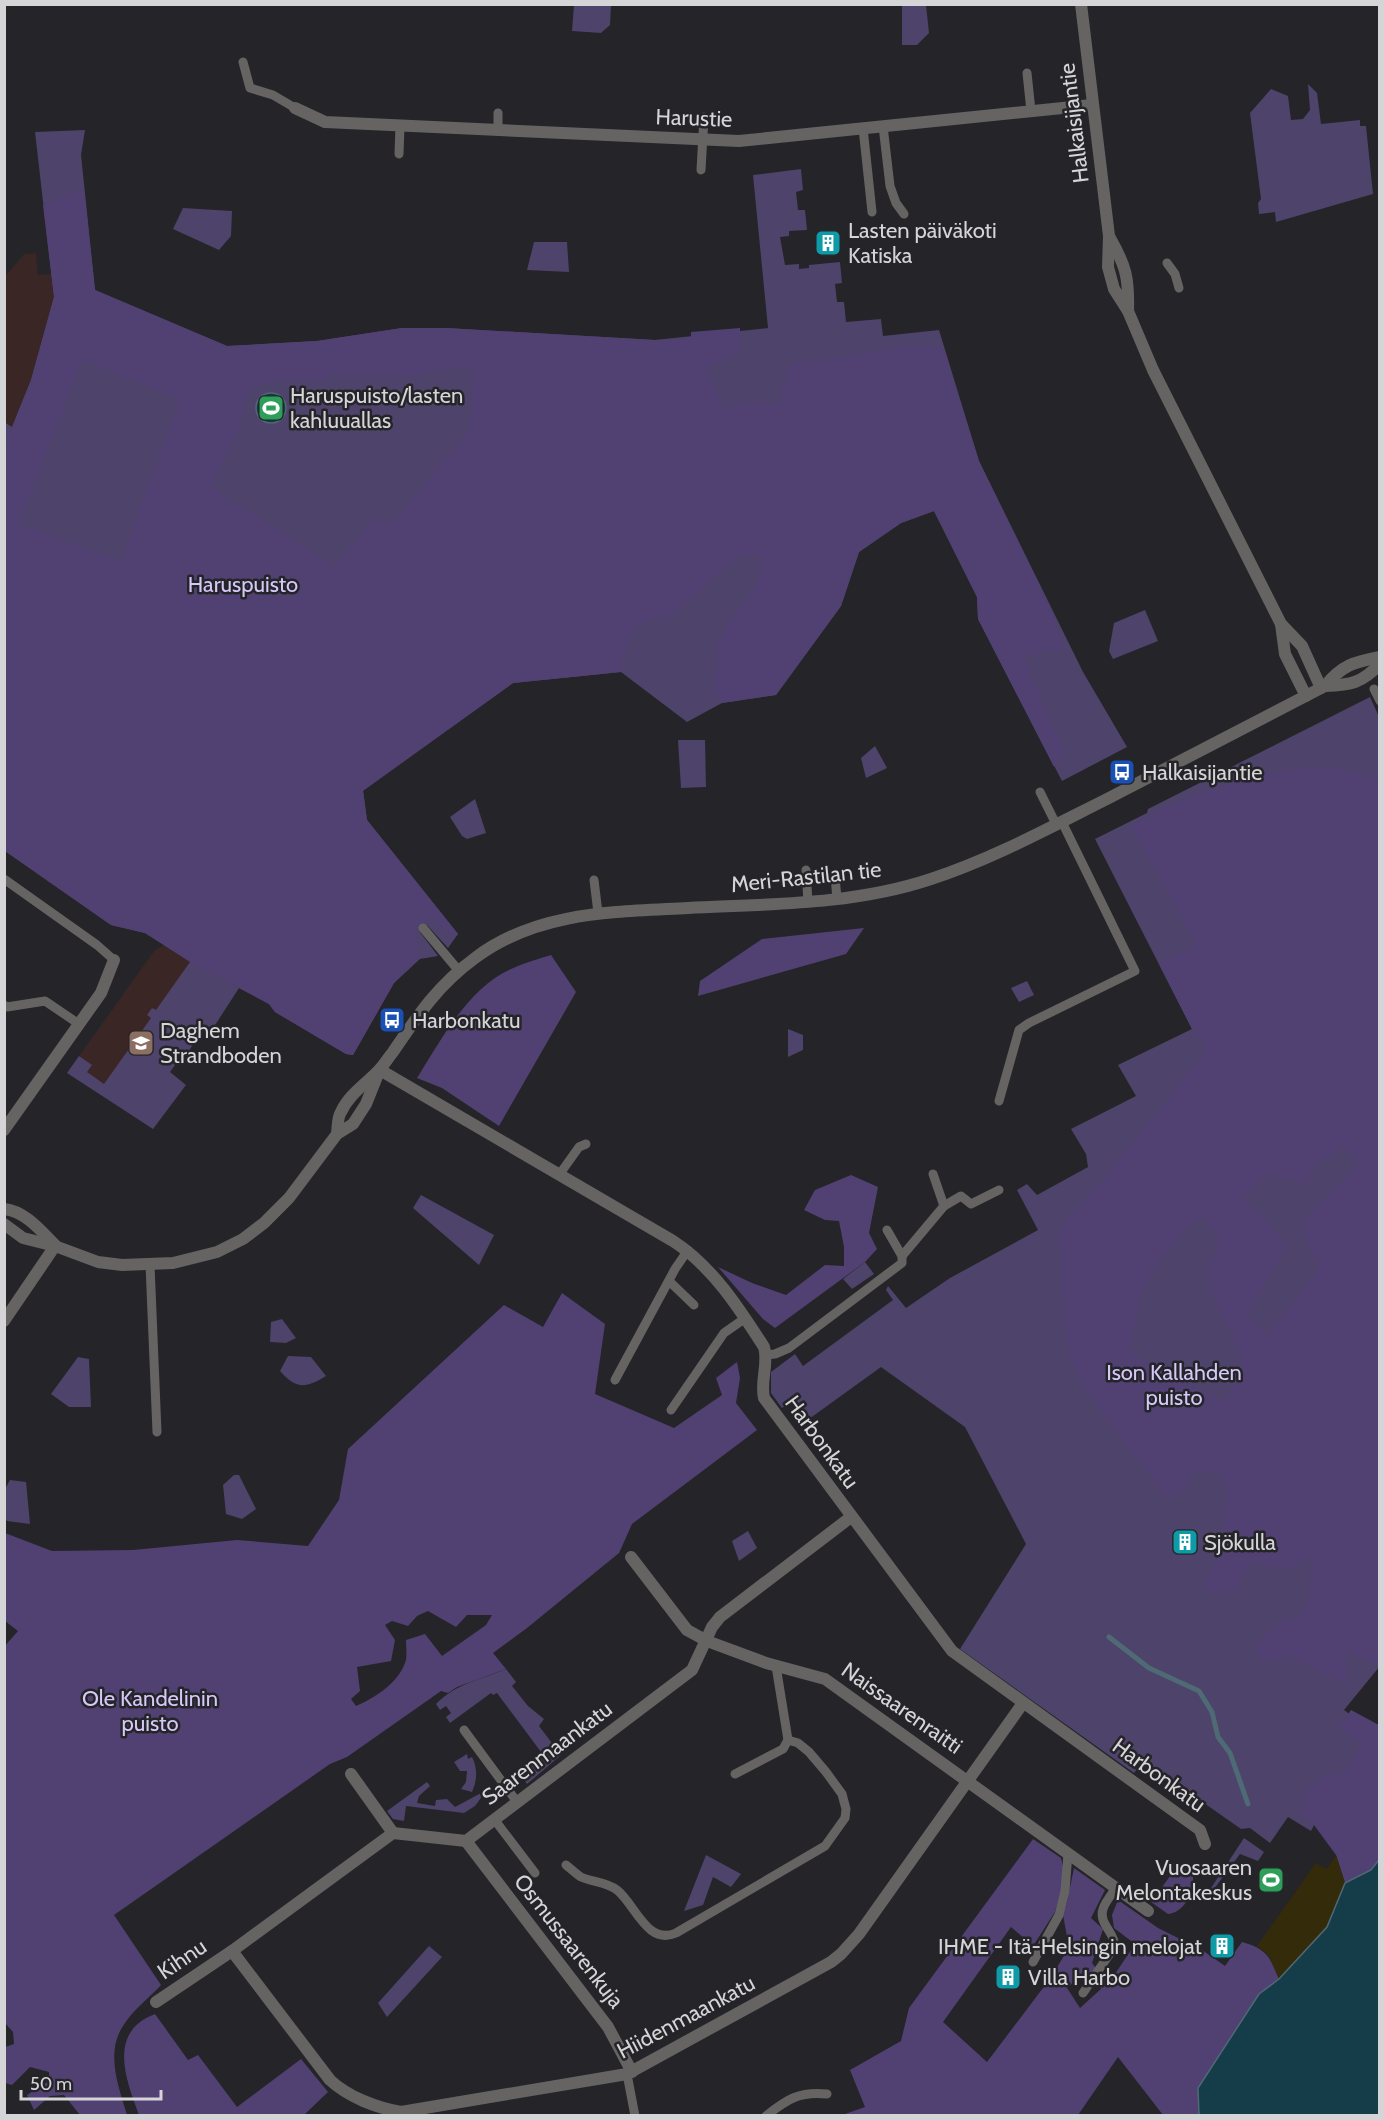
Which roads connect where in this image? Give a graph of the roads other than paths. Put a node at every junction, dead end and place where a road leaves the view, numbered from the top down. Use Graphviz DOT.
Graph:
graph roads {
  1 [pos="1082,4"];
  2 [pos="243,62"];
  3 [pos="1027,73"];
  4 [pos="1092,105"];
  5 [pos="295,108"];
  6 [pos="1031,111"];
  7 [pos="498,112"];
  8 [pos="704,117"];
  9 [pos="400,126"];
  10 [pos="883,126"];
  11 [pos="863,128"];
  12 [pos="498,130"];
  13 [pos="702,140"];
  14 [pos="399,154"];
  15 [pos="701,170"];
  16 [pos="872,212"];
  17 [pos="904,214"];
  18 [pos="1167,263"];
  19 [pos="1179,288"];
  20 [pos="1281,624"];
  21 [pos="1380,657"];
  22 [pos="1380,664"];
  23 [pos="1323,687"];
  24 [pos="1374,689"];
  25 [pos="1306,696"];
  26 [pos="1380,700"];
  27 [pos="1040,792"];
  28 [pos="1059,823"];
  29 [pos="806,870"];
  30 [pos="835,876"];
  31 [pos="4,879"];
  32 [pos="594,880"];
  33 [pos="837,899"];
  34 [pos="808,902"];
  35 [pos="598,913"];
  36 [pos="423,928"];
  37 [pos="114,960"];
  38 [pos="459,971"];
  39 [pos="4,1005"];
  40 [pos="80,1024"];
  41 [pos="380,1070"];
  42 [pos="999,1101"];
  43 [pos="4,1130"];
  44 [pos="586,1144"];
  45 [pos="933,1173"];
  46 [pos="559,1175"];
  47 [pos="999,1190"];
  48 [pos="944,1206"];
  49 [pos="4,1209"];
  50 [pos="4,1224"];
  51 [pos="887,1230"];
  52 [pos="55,1246"];
  53 [pos="688,1250"];
  54 [pos="902,1256"];
  55 [pos="150,1265"];
  56 [pos="669,1281"];
  57 [pos="694,1305"];
  58 [pos="744,1318"];
  59 [pos="4,1321"];
  60 [pos="765,1355"];
  61 [pos="615,1380"];
  62 [pos="671,1410"];
  63 [pos="157,1432"];
  64 [pos="851,1517"];
  65 [pos="631,1557"];
  66 [pos="706,1641"];
  67 [pos="776,1666"];
  68 [pos="1023,1703"];
  69 [pos="464,1730"];
  70 [pos="788,1740"];
  71 [pos="351,1774"];
  72 [pos="735,1774"];
  73 [pos="968,1780"];
  74 [pos="517,1802"];
  75 [pos="494,1819"];
  76 [pos="393,1833"];
  77 [pos="466,1841"];
  78 [pos="1205,1844"];
  79 [pos="1068,1853"];
  80 [pos="566,1865"];
  81 [pos="536,1873"];
  82 [pos="1115,1888"];
  83 [pos="1148,1911"];
  84 [pos="232,1951"];
  85 [pos="1033,1962"];
  86 [pos="1083,1994"];
  87 [pos="156,2002"];
  88 [pos="629,2073"];
  89 [pos="827,2094"];
  90 [pos="635,2115"];
  91 [pos="766,2115"];
  1 -- 4 [label="street, Halkaisijantie"];
  2 -- 5 [label="lane"];
  3 -- 6 [label="lane"];
  4 -- 6 [label="street, Harustie"];
  4 -- 20 [label="street, Halkaisijantie"];
  5 -- 9 [label="street, Harustie"];
  6 -- 10 [label="street, Harustie"];
  7 -- 12 [label="lane"];
  8 -- 13 [label="lane"];
  9 -- 12 [label="street, Harustie"];
  9 -- 14 [label="lane"];
  10 -- 11 [label="street, Harustie"];
  10 -- 17 [label="lane"];
  11 -- 13 [label="street, Harustie"];
  11 -- 16 [label="lane"];
  12 -- 13 [label="street, Harustie"];
  13 -- 15 [label="lane"];
  18 -- 19 [label="lane"];
  20 -- 23 [label="street, Halkaisijantie"];
  20 -- 25 [label="street, Halkaisijantie"];
  21 -- 23 [label="street, Meri-Rastilan tie"];
  22 -- 23 [label="street, Meri-Rastilan tie"];
  23 -- 25 [label="street, Meri-Rastilan tie"];
  24 -- 26 [label="lane"];
  25 -- 28 [label="street, Meri-Rastilan tie"];
  27 -- 28 [label="lane"];
  28 -- 33 [label="street, Meri-Rastilan tie"];
  28 -- 42 [label="lane"];
  29 -- 34 [label="lane"];
  30 -- 33 [label="lane"];
  31 -- 37 [label="lane"];
  32 -- 35 [label="lane"];
  33 -- 34 [label="street, Meri-Rastilan tie"];
  34 -- 35 [label="street, Meri-Rastilan tie"];
  35 -- 38 [label="street, Meri-Rastilan tie"];
  36 -- 38 [label="lane"];
  37 -- 40 [label="street"];
  38 -- 41 [label="street, Meri-Rastilan tie"];
  39 -- 40 [label="lane"];
  40 -- 43 [label="street"];
  41 -- 46 [label="street"];
  41 -- 55 [label="street, Meri-Rastilan tie"];
  44 -- 46 [label="lane"];
  45 -- 48 [label="lane"];
  46 -- 53 [label="street"];
  47 -- 48 [label="lane"];
  48 -- 54 [label="lane"];
  49 -- 52 [label="street, Meri-Rastilan tie"];
  50 -- 52 [label="street, Meri-Rastilan tie"];
  51 -- 54 [label="lane"];
  52 -- 55 [label="street, Meri-Rastilan tie"];
  52 -- 59 [label="street"];
  53 -- 56 [label="lane"];
  53 -- 58 [label="street"];
  54 -- 60 [label="lane"];
  55 -- 63 [label="lane"];
  56 -- 57 [label="lane"];
  56 -- 61 [label="lane"];
  58 -- 60 [label="street"];
  58 -- 62 [label="lane"];
  60 -- 64 [label="street, Harbonkatu"];
  64 -- 66 [label="street, Saarenmaankatu"];
  64 -- 68 [label="street, Harbonkatu"];
  65 -- 66 [label="street, Naissaarenraitti"];
  66 -- 67 [label="street, Naissaarenraitti"];
  66 -- 74 [label="street, Saarenmaankatu"];
  67 -- 70 [label="lane"];
  67 -- 73 [label="street, Naissaarenraitti"];
  68 -- 73 [label="street, Hiidenmaankatu"];
  68 -- 78 [label="street, Harbonkatu"];
  69 -- 74 [label="lane"];
  70 -- 72 [label="lane"];
  70 -- 80 [label="lane"];
  71 -- 76 [label="street"];
  73 -- 79 [label="street, Naissaarenraitti"];
  73 -- 88 [label="street, Hiidenmaankatu"];
  74 -- 75 [label="street, Saarenmaankatu"];
  75 -- 77 [label="street, Saarenmaankatu"];
  75 -- 81 [label="lane"];
  76 -- 77 [label="street"];
  76 -- 84 [label="street"];
  77 -- 88 [label="street, Osmussaarenkuja"];
  79 -- 82 [label="street, Naissaarenraitti"];
  79 -- 85 [label="lane"];
  82 -- 83 [label="street, Naissaarenraitti"];
  82 -- 86 [label="lane"];
  84 -- 87 [label="street, Kihnu"];
  84 -- 88 [label="street, Hiidenmaankatu"];
  88 -- 90 [label="lane"];
  89 -- 91 [label="lane"];
}
